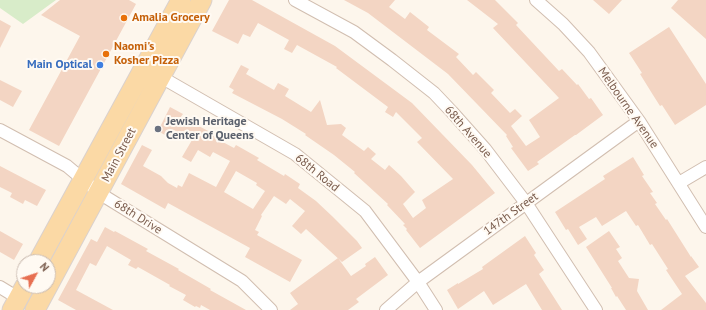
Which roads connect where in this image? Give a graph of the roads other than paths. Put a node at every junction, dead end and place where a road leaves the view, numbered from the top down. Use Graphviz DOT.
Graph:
graph roads {
  1 [pos="181,0"];
  2 [pos="202,0"];
  3 [pos="295,0"];
  4 [pos="536,0"];
  5 [pos="161,77"];
  6 [pos="639,121"];
  7 [pos="0,130"];
  8 [pos="706,167"];
  9 [pos="83,180"];
  10 [pos="679,183"];
  11 [pos="99,193"];
  12 [pos="526,203"];
  13 [pos="706,227"];
  14 [pos="42,254"];
  15 [pos="418,282"];
  16 [pos="0,287"];
  17 [pos="18,298"];
  18 [pos="35,310"];
  19 [pos="271,310"];
  20 [pos="386,310"];
  21 [pos="436,310"];
  22 [pos="596,310"];
  1 -- 9 [label="main road, Main Street"];
  2 -- 5 [label="main road, Main Street"];
  3 -- 12 [label="street, 68th Avenue"];
  4 -- 6 [label="street, Melbourne Avenue"];
  5 -- 11 [label="main road, Main Street"];
  5 -- 15 [label="street, 68th Road"];
  6 -- 10 [label="street, Melbourne Avenue"];
  6 -- 12 [label="street, 147th Street"];
  7 -- 9 [label="street, 68th Drive"];
  8 -- 10 [label="street"];
  9 -- 11 [label="street, 68th Drive"];
  9 -- 14 [label="main road, Main Street"];
  10 -- 13 [label="street, Melbourne Avenue"];
  11 -- 18 [label="main road, Main Street"];
  11 -- 19 [label="street, 68th Drive"];
  12 -- 15 [label="street, 147th Street"];
  12 -- 22 [label="street, 68th Avenue"];
  15 -- 20 [label="street, 147th Street"];
  15 -- 21 [label="street, 68th Road"];
  16 -- 17 [label="street"];
}
